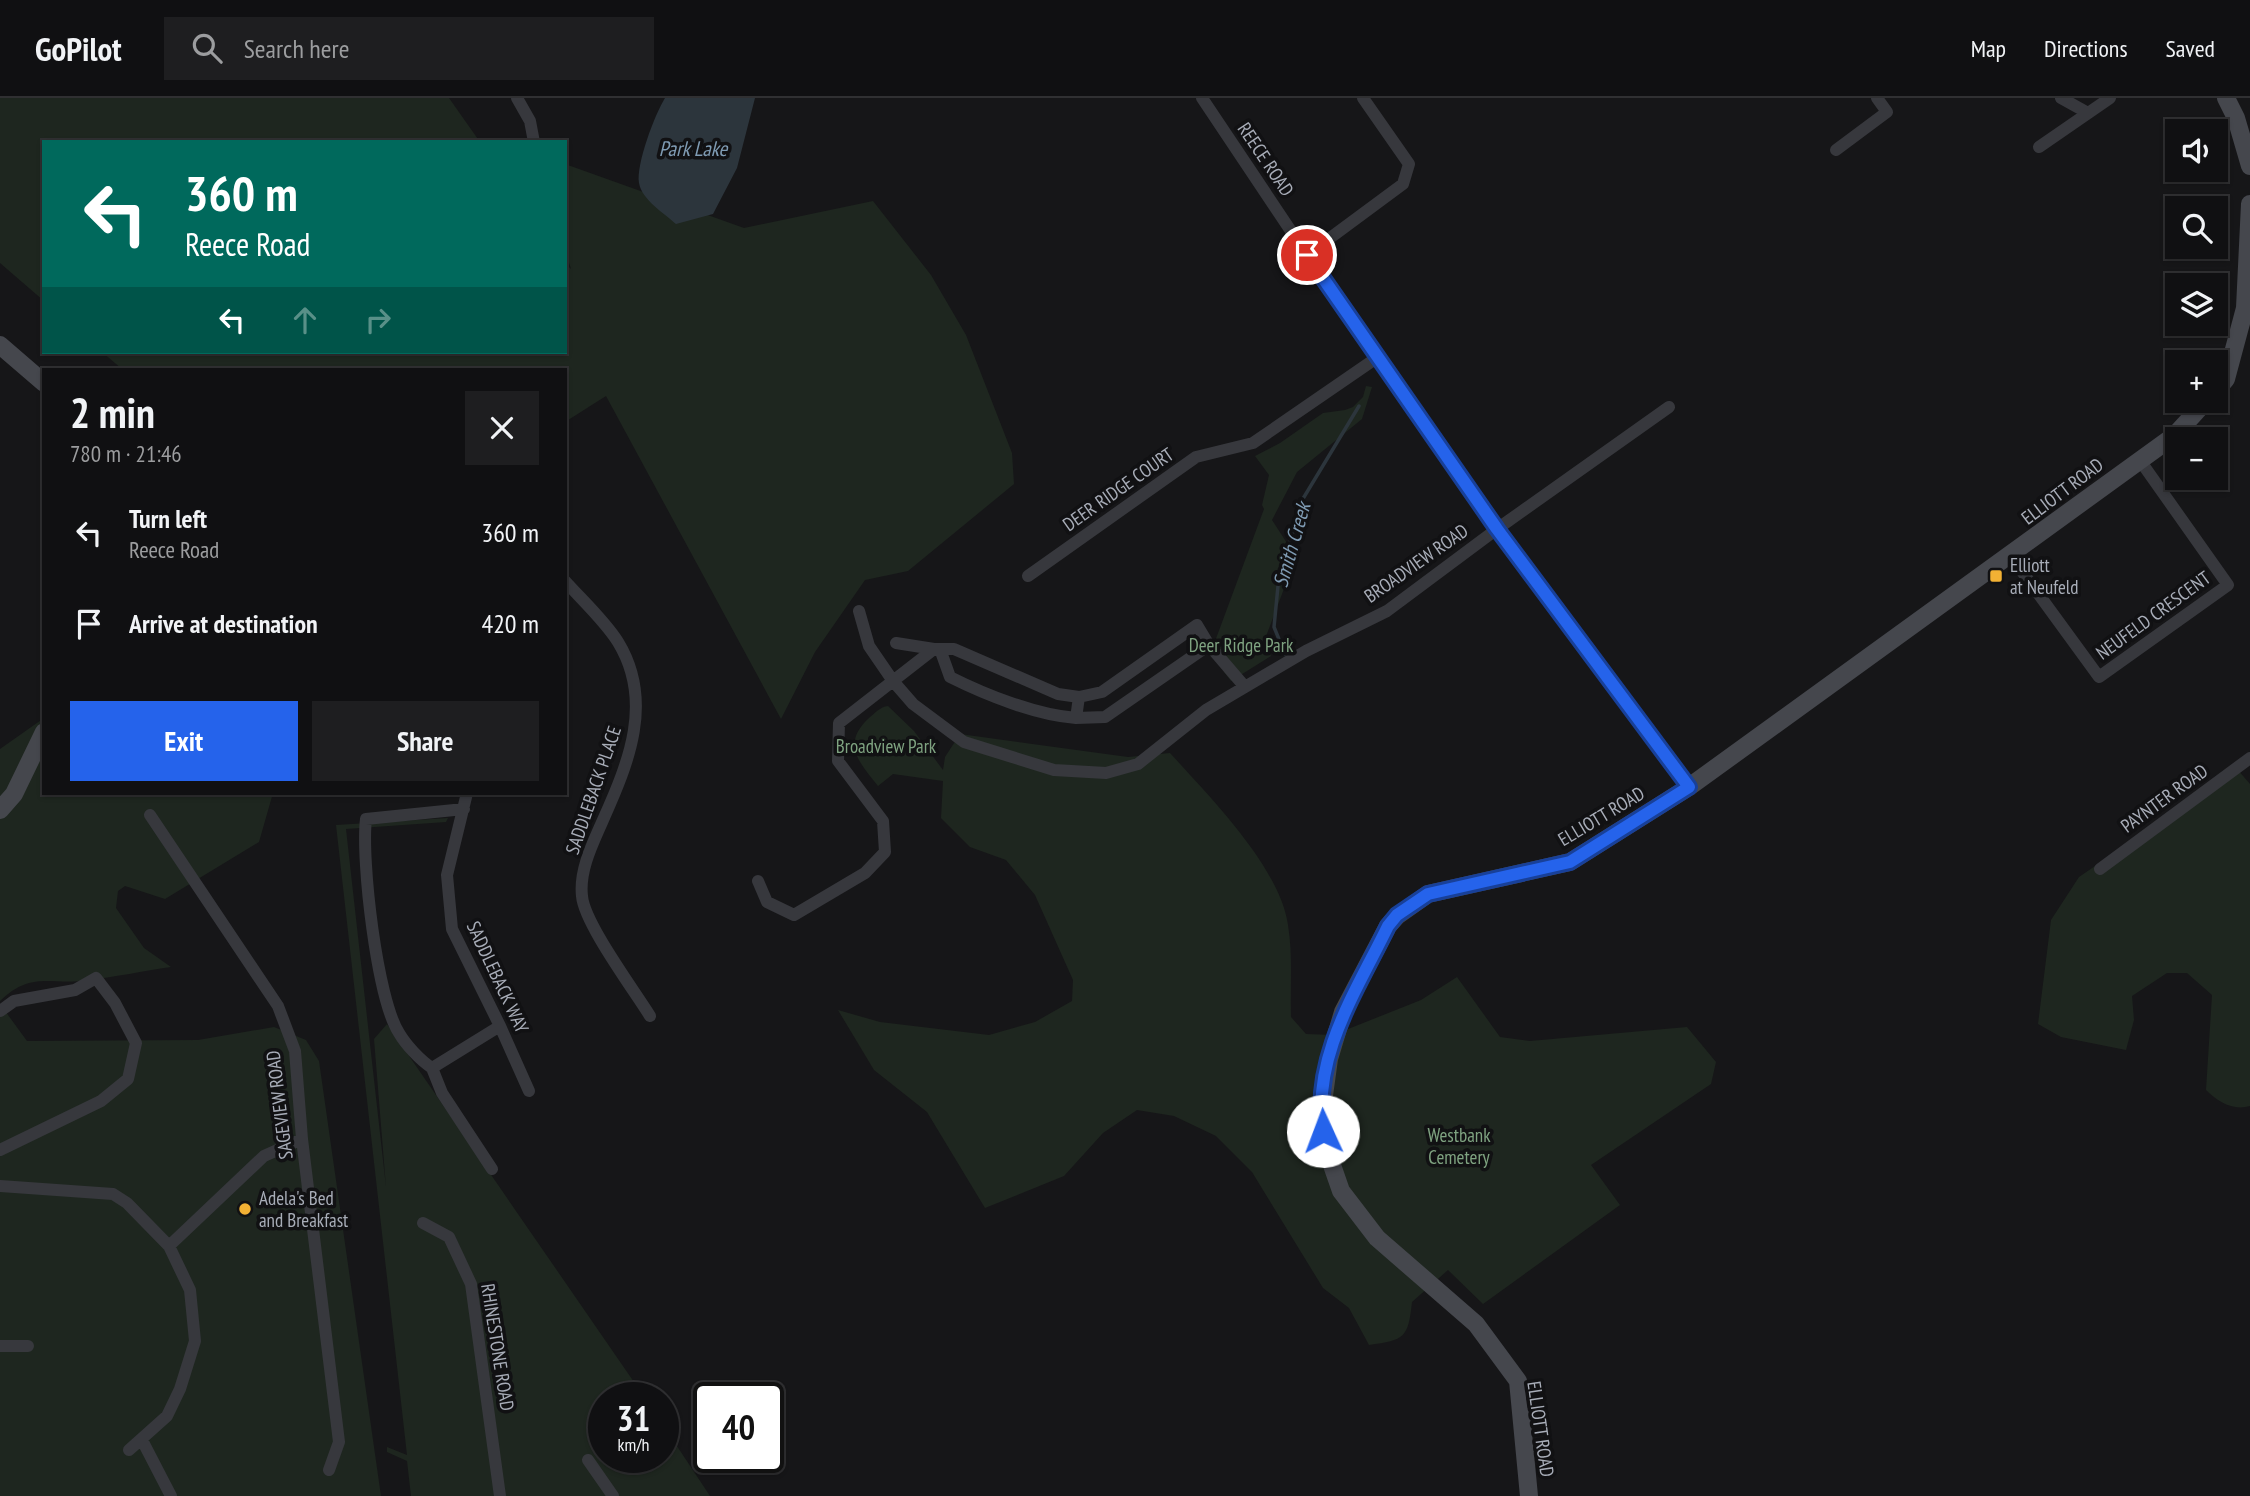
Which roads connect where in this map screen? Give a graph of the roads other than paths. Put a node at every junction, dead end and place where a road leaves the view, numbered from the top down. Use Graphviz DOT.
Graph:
graph roads {
  1 [pos="517,98"];
  2 [pos="1202,98"];
  3 [pos="1363,98"];
  4 [pos="1877,98"];
  5 [pos="2061,98"];
  6 [pos="2110,98"];
  7 [pos="2226,98"];
  8 [pos="2088,113"];
  9 [pos="534,140"];
  10 [pos="2039,147"];
  11 [pos="1836,150"];
  12 [pos="2250,166"];
  13 [pos="2250,205"];
  14 [pos="1307,255"];
  15 [pos="0,345"];
  16 [pos="1378,357"];
  17 [pos="2228,372"];
  18 [pos="42,381"];
  19 [pos="1669,408"];
  20 [pos="2195,413"];
  21 [pos="2140,459"];
  22 [pos="1497,529"];
  23 [pos="2010,555"];
  24 [pos="1028,576"];
  25 [pos="567,583"];
  26 [pos="859,611"];
  27 [pos="896,643"];
  28 [pos="1209,645"];
  29 [pos="937,649"];
  30 [pos="893,681"];
  31 [pos="1245,687"];
  32 [pos="1079,697"];
  33 [pos="1076,718"];
  34 [pos="42,736"];
  35 [pos="2250,758"];
  36 [pos="1689,787"];
  37 [pos="467,795"];
  38 [pos="464,809"];
  39 [pos="0,810"];
  40 [pos="150,815"];
  41 [pos="2100,869"];
  42 [pos="758,881"];
  43 [pos="0,1010"];
  44 [pos="650,1016"];
  45 [pos="500,1026"];
  46 [pos="432,1068"];
  47 [pos="529,1091"];
  48 [pos="302,1139"];
  49 [pos="0,1150"];
  50 [pos="492,1169"];
  51 [pos="0,1186"];
  52 [pos="423,1223"];
  53 [pos="169,1246"];
  54 [pos="0,1346"];
  55 [pos="28,1346"];
  56 [pos="142,1440"];
  57 [pos="129,1450"];
  58 [pos="329,1470"];
  59 [pos="597,1473"];
  60 [pos="171,1496"];
  61 [pos="500,1496"];
  62 [pos="613,1496"];
  63 [pos="1529,1496"];
  1 -- 9 [label="street"];
  2 -- 14 [label="street, REECE ROAD"];
  3 -- 14 [label="street"];
  4 -- 11 [label="street"];
  5 -- 8 [label="street"];
  6 -- 8 [label="street"];
  7 -- 12 [label="street"];
  8 -- 10 [label="street"];
  13 -- 17 [label="street"];
  14 -- 16 [label="street, REECE ROAD"];
  15 -- 18 [label="street"];
  16 -- 22 [label="street, REECE ROAD"];
  16 -- 24 [label="street, DEER RIDGE COURT"];
  19 -- 22 [label="street, BROADVIEW ROAD"];
  20 -- 21 [label="street, ELLIOTT ROAD"];
  21 -- 23 [label="street, ELLIOTT ROAD"];
  21 -- 23 [label="street, NEUFELD CRESCENT"];
  22 -- 31 [label="street, BROADVIEW ROAD"];
  22 -- 36 [label="street, REECE ROAD"];
  23 -- 36 [label="street, ELLIOTT ROAD"];
  25 -- 44 [label="street, SADDLEBACK PLACE"];
  26 -- 30 [label="street, BROADVIEW ROAD"];
  27 -- 29 [label="street"];
  28 -- 31 [label="street"];
  28 -- 32 [label="street"];
  28 -- 33 [label="street"];
  29 -- 30 [label="street"];
  29 -- 32 [label="street"];
  29 -- 33 [label="street"];
  30 -- 31 [label="street, BROADVIEW ROAD"];
  30 -- 42 [label="street"];
  32 -- 33 [label="street"];
  34 -- 39 [label="street"];
  35 -- 41 [label="street, PAYNTER ROAD"];
  36 -- 63 [label="street, ELLIOTT ROAD"];
  37 -- 38 [label="street, SADDLEBACK WAY"];
  38 -- 45 [label="street, SADDLEBACK WAY"];
  38 -- 46 [label="street"];
  40 -- 48 [label="street, SAGEVIEW ROAD"];
  43 -- 49 [label="street"];
  45 -- 46 [label="street"];
  45 -- 47 [label="street, SADDLEBACK WAY"];
  46 -- 50 [label="street"];
  48 -- 53 [label="street"];
  48 -- 58 [label="street, SAGEVIEW ROAD"];
  51 -- 53 [label="street"];
  52 -- 61 [label="street, RHINESTONE ROAD"];
  53 -- 56 [label="street"];
  54 -- 55 [label="street"];
  56 -- 57 [label="street"];
  56 -- 60 [label="street"];
  59 -- 62 [label="street"];
}
